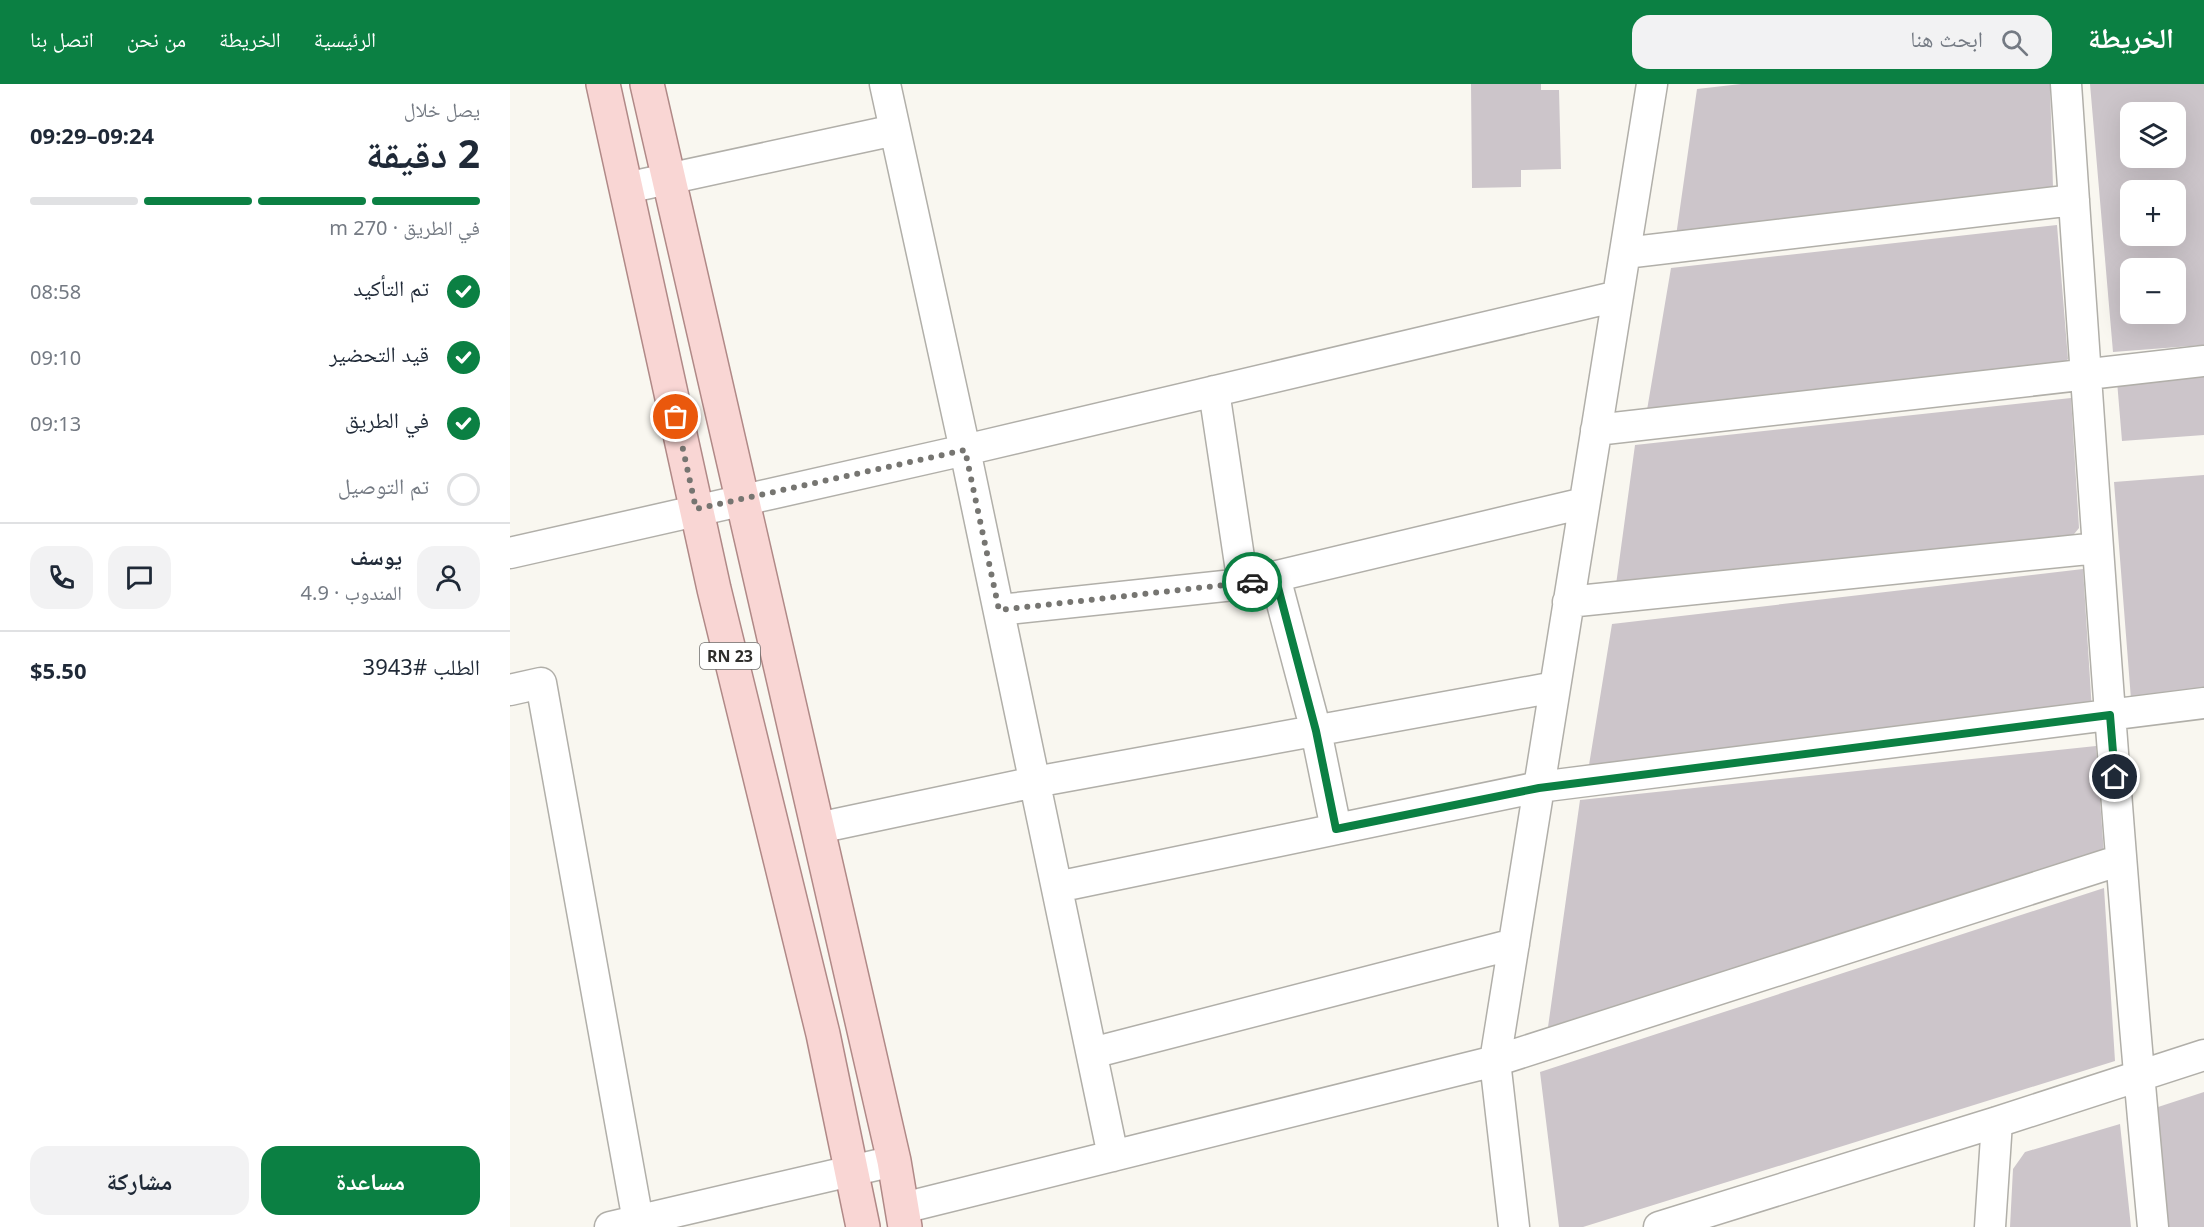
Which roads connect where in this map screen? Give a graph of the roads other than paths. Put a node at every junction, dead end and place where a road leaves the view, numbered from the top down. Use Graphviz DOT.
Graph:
graph roads {
  1 [pos="603,84"];
  2 [pos="647,84"];
  3 [pos="885,84"];
  4 [pos="1652,84"];
  5 [pos="2066,84"];
  6 [pos="895,130"];
  7 [pos="669,178"];
  8 [pos="626,188"];
  9 [pos="2074,200"];
  10 [pos="1625,253"];
  11 [pos="1618,296"];
  12 [pos="2204,362"];
  13 [pos="2086,375"];
  14 [pos="1214,391"];
  15 [pos="1596,430"];
  16 [pos="965,450"];
  17 [pos="742,499"];
  18 [pos="1584,503"];
  19 [pos="696,509"];
  20 [pos="2098,548"];
  21 [pos="510,553"];
  22 [pos="1275,576"];
  23 [pos="1243,585"];
  24 [pos="1568,602"];
  25 [pos="999,610"];
  26 [pos="1555,687"];
  27 [pos="510,690"];
  28 [pos="2204,703"];
  29 [pos="2110,715"];
  30 [pos="1316,731"];
  31 [pos="1035,782"];
  32 [pos="1539,788"];
  33 [pos="818,828"];
  34 [pos="1336,829"];
  35 [pos="2121,860"];
  36 [pos="1057,887"];
  37 [pos="1514,944"];
  38 [pos="1092,1053"];
  39 [pos="2204,1055"];
  40 [pos="1495,1061"];
  41 [pos="2139,1076"];
  42 [pos="1997,1122"];
  43 [pos="1113,1156"];
  44 [pos="894,1161"];
  45 [pos="852,1171"];
  46 [pos="904,1217"];
  47 [pos="625,1225"];
  48 [pos="863,1227"];
  49 [pos="1514,1227"];
  50 [pos="1659,1227"];
  51 [pos="1990,1227"];
  52 [pos="2153,1227"];
  1 -- 8 [label="main road, RN 23"];
  2 -- 7 [label="main road, RN 23"];
  3 -- 6 [label="street"];
  4 -- 10 [label="street"];
  5 -- 9 [label="street"];
  6 -- 7 [label="street"];
  6 -- 16 [label="street"];
  7 -- 8 [label="street"];
  7 -- 17 [label="main road, RN 23"];
  8 -- 19 [label="main road, RN 23"];
  9 -- 10 [label="street"];
  9 -- 13 [label="street"];
  10 -- 11 [label="street"];
  11 -- 14 [label="street"];
  11 -- 15 [label="street"];
  12 -- 13 [label="street"];
  13 -- 15 [label="street"];
  13 -- 20 [label="street"];
  14 -- 16 [label="street"];
  14 -- 23 [label="street"];
  15 -- 18 [label="street"];
  16 -- 17 [label="street"];
  16 -- 25 [label="street"];
  17 -- 19 [label="street"];
  17 -- 33 [label="main road, RN 23"];
  18 -- 22 [label="street"];
  18 -- 24 [label="street"];
  19 -- 21 [label="street"];
  19 -- 45 [label="main road, RN 23"];
  20 -- 24 [label="street"];
  20 -- 29 [label="street"];
  22 -- 23 [label="street"];
  22 -- 30 [label="street"];
  23 -- 25 [label="street"];
  24 -- 26 [label="street"];
  25 -- 31 [label="street"];
  26 -- 30 [label="street"];
  26 -- 32 [label="street"];
  27 -- 47 [label="street"];
  28 -- 29 [label="street"];
  29 -- 32 [label="street"];
  29 -- 35 [label="street"];
  30 -- 31 [label="street"];
  30 -- 34 [label="street"];
  31 -- 33 [label="street"];
  31 -- 36 [label="street"];
  32 -- 34 [label="street"];
  32 -- 37 [label="street"];
  33 -- 44 [label="main road, RN 23"];
  34 -- 36 [label="street"];
  35 -- 40 [label="street"];
  35 -- 41 [label="street"];
  36 -- 38 [label="street"];
  37 -- 38 [label="street"];
  37 -- 40 [label="street"];
  38 -- 43 [label="street"];
  39 -- 41 [label="street"];
  40 -- 43 [label="street"];
  40 -- 49 [label="street"];
  41 -- 42 [label="street"];
  41 -- 52 [label="street"];
  42 -- 50 [label="street"];
  42 -- 51 [label="street"];
  43 -- 46 [label="street"];
  44 -- 45 [label="street"];
  44 -- 46 [label="main road, RN 23"];
  45 -- 47 [label="street"];
  45 -- 48 [label="main road, RN 23"];
}
